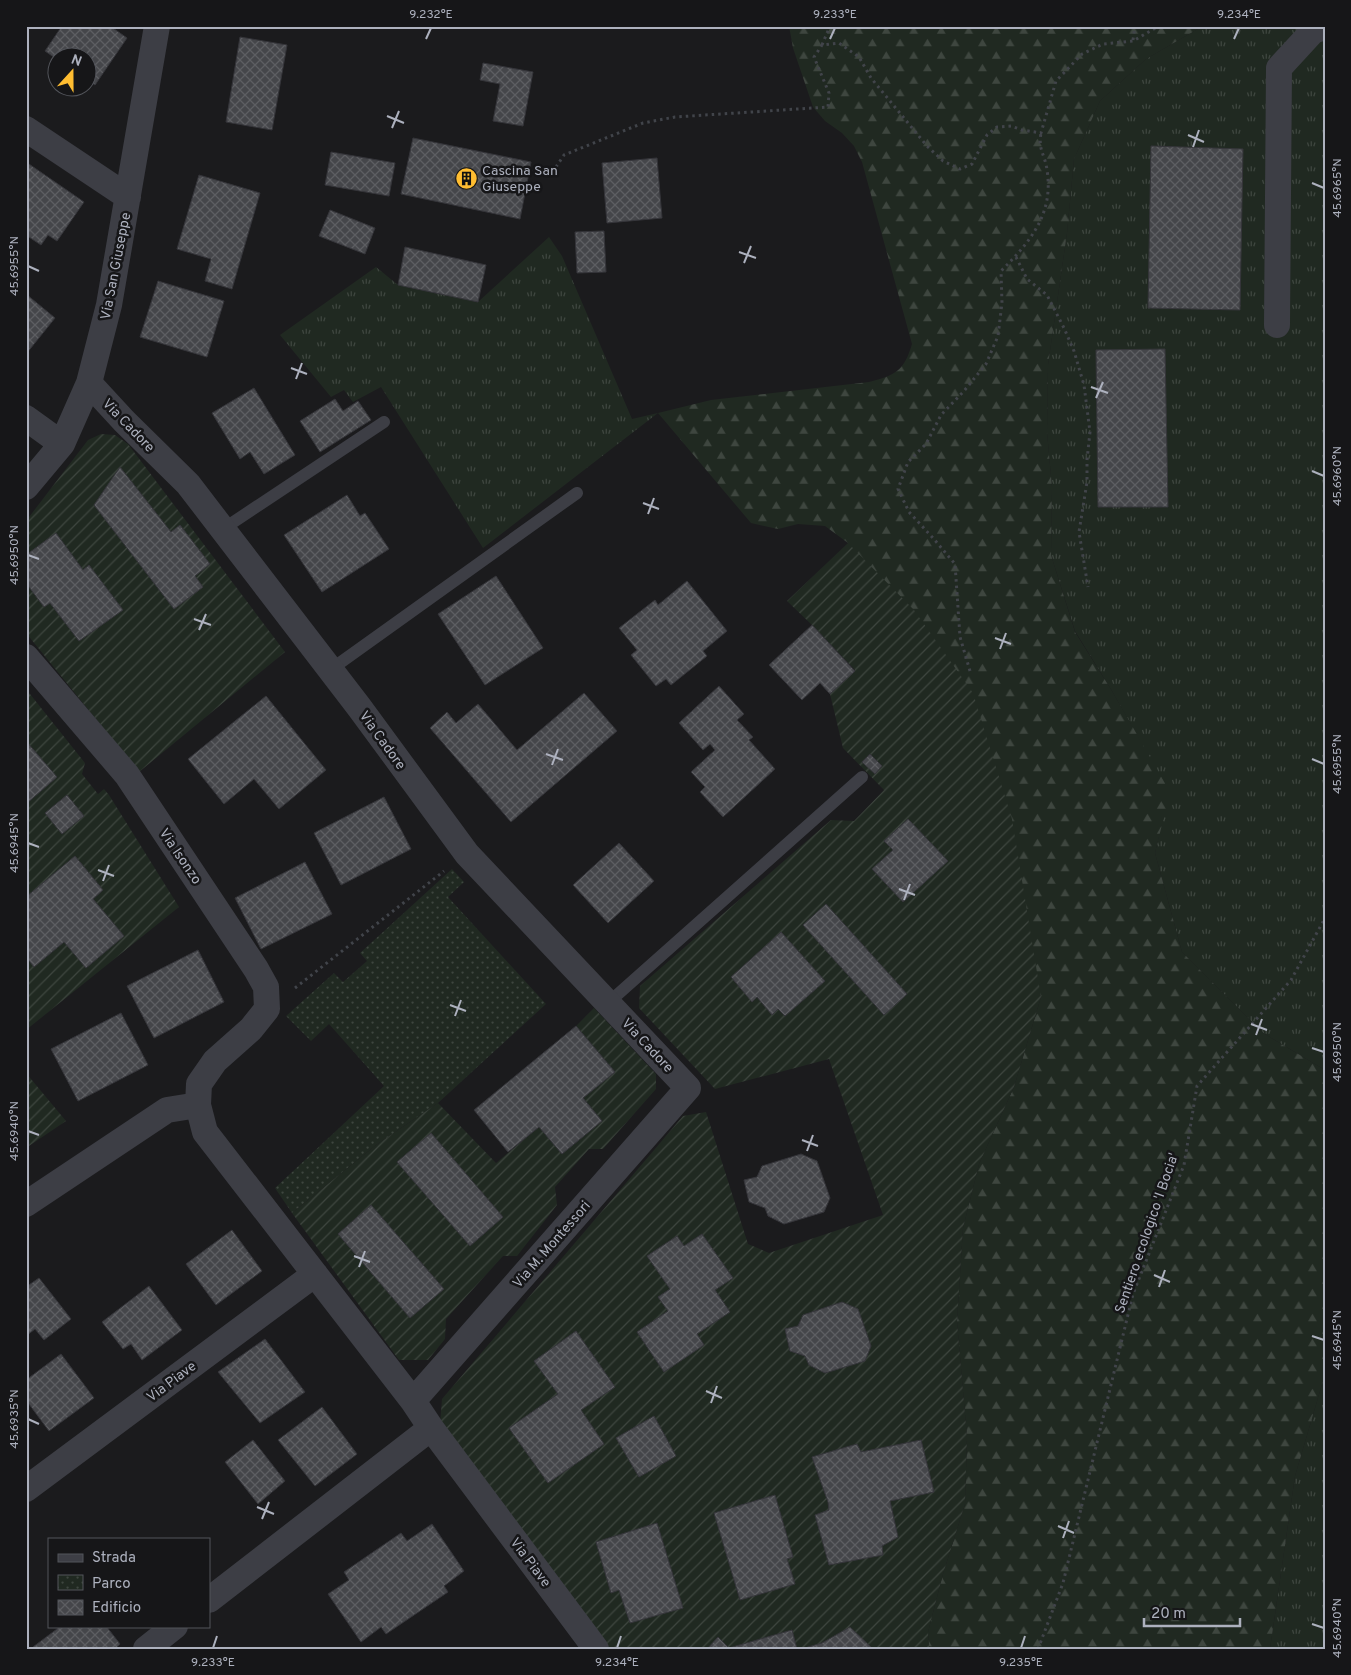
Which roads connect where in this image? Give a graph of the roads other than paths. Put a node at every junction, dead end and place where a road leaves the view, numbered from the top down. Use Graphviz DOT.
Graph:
graph roads {
  1 [pos="157,26"];
  2 [pos="1325,27"];
  3 [pos="26,129"];
  4 [pos="128,196"];
  5 [pos="1277,325"];
  6 [pos="89,383"];
  7 [pos="26,418"];
  8 [pos="384,422"];
  9 [pos="62,444"];
  10 [pos="26,487"];
  11 [pos="577,493"];
  12 [pos="223,530"];
  13 [pos="26,657"];
  14 [pos="330,670"];
  15 [pos="862,777"];
  16 [pos="608,1003"];
  17 [pos="215,1061"];
  18 [pos="688,1088"];
  19 [pos="198,1105"];
  20 [pos="26,1204"];
  21 [pos="315,1274"];
  22 [pos="413,1401"];
  23 [pos="431,1428"];
  24 [pos="26,1488"];
  25 [pos="210,1599"];
  26 [pos="172,1628"];
  27 [pos="146,1649"];
  28 [pos="596,1649"];
  1 -- 4 [label="street, Via San Giuseppe"];
  2 -- 5 [label="street"];
  3 -- 4 [label="street"];
  4 -- 6 [label="street, Via San Giuseppe"];
  6 -- 9 [label="street, Via San Giuseppe"];
  6 -- 12 [label="street, Via Cadore"];
  7 -- 9 [label="street"];
  8 -- 12 [label="lane"];
  9 -- 10 [label="street, Via San Giuseppe"];
  11 -- 14 [label="lane"];
  12 -- 14 [label="street, Via Cadore"];
  13 -- 17 [label="street, Via Isonzo"];
  14 -- 16 [label="street, Via Cadore"];
  15 -- 16 [label="lane"];
  16 -- 18 [label="street, Via Cadore"];
  17 -- 19 [label="street, Via Piave"];
  18 -- 22 [label="street, Via M. Montessori"];
  19 -- 20 [label="street"];
  19 -- 21 [label="street, Via Piave"];
  21 -- 22 [label="street, Via Piave"];
  21 -- 24 [label="street, Via Piave"];
  22 -- 23 [label="street, Via Piave"];
  23 -- 25 [label="street"];
  23 -- 28 [label="street, Via Piave"];
  26 -- 27 [label="street"];
}
